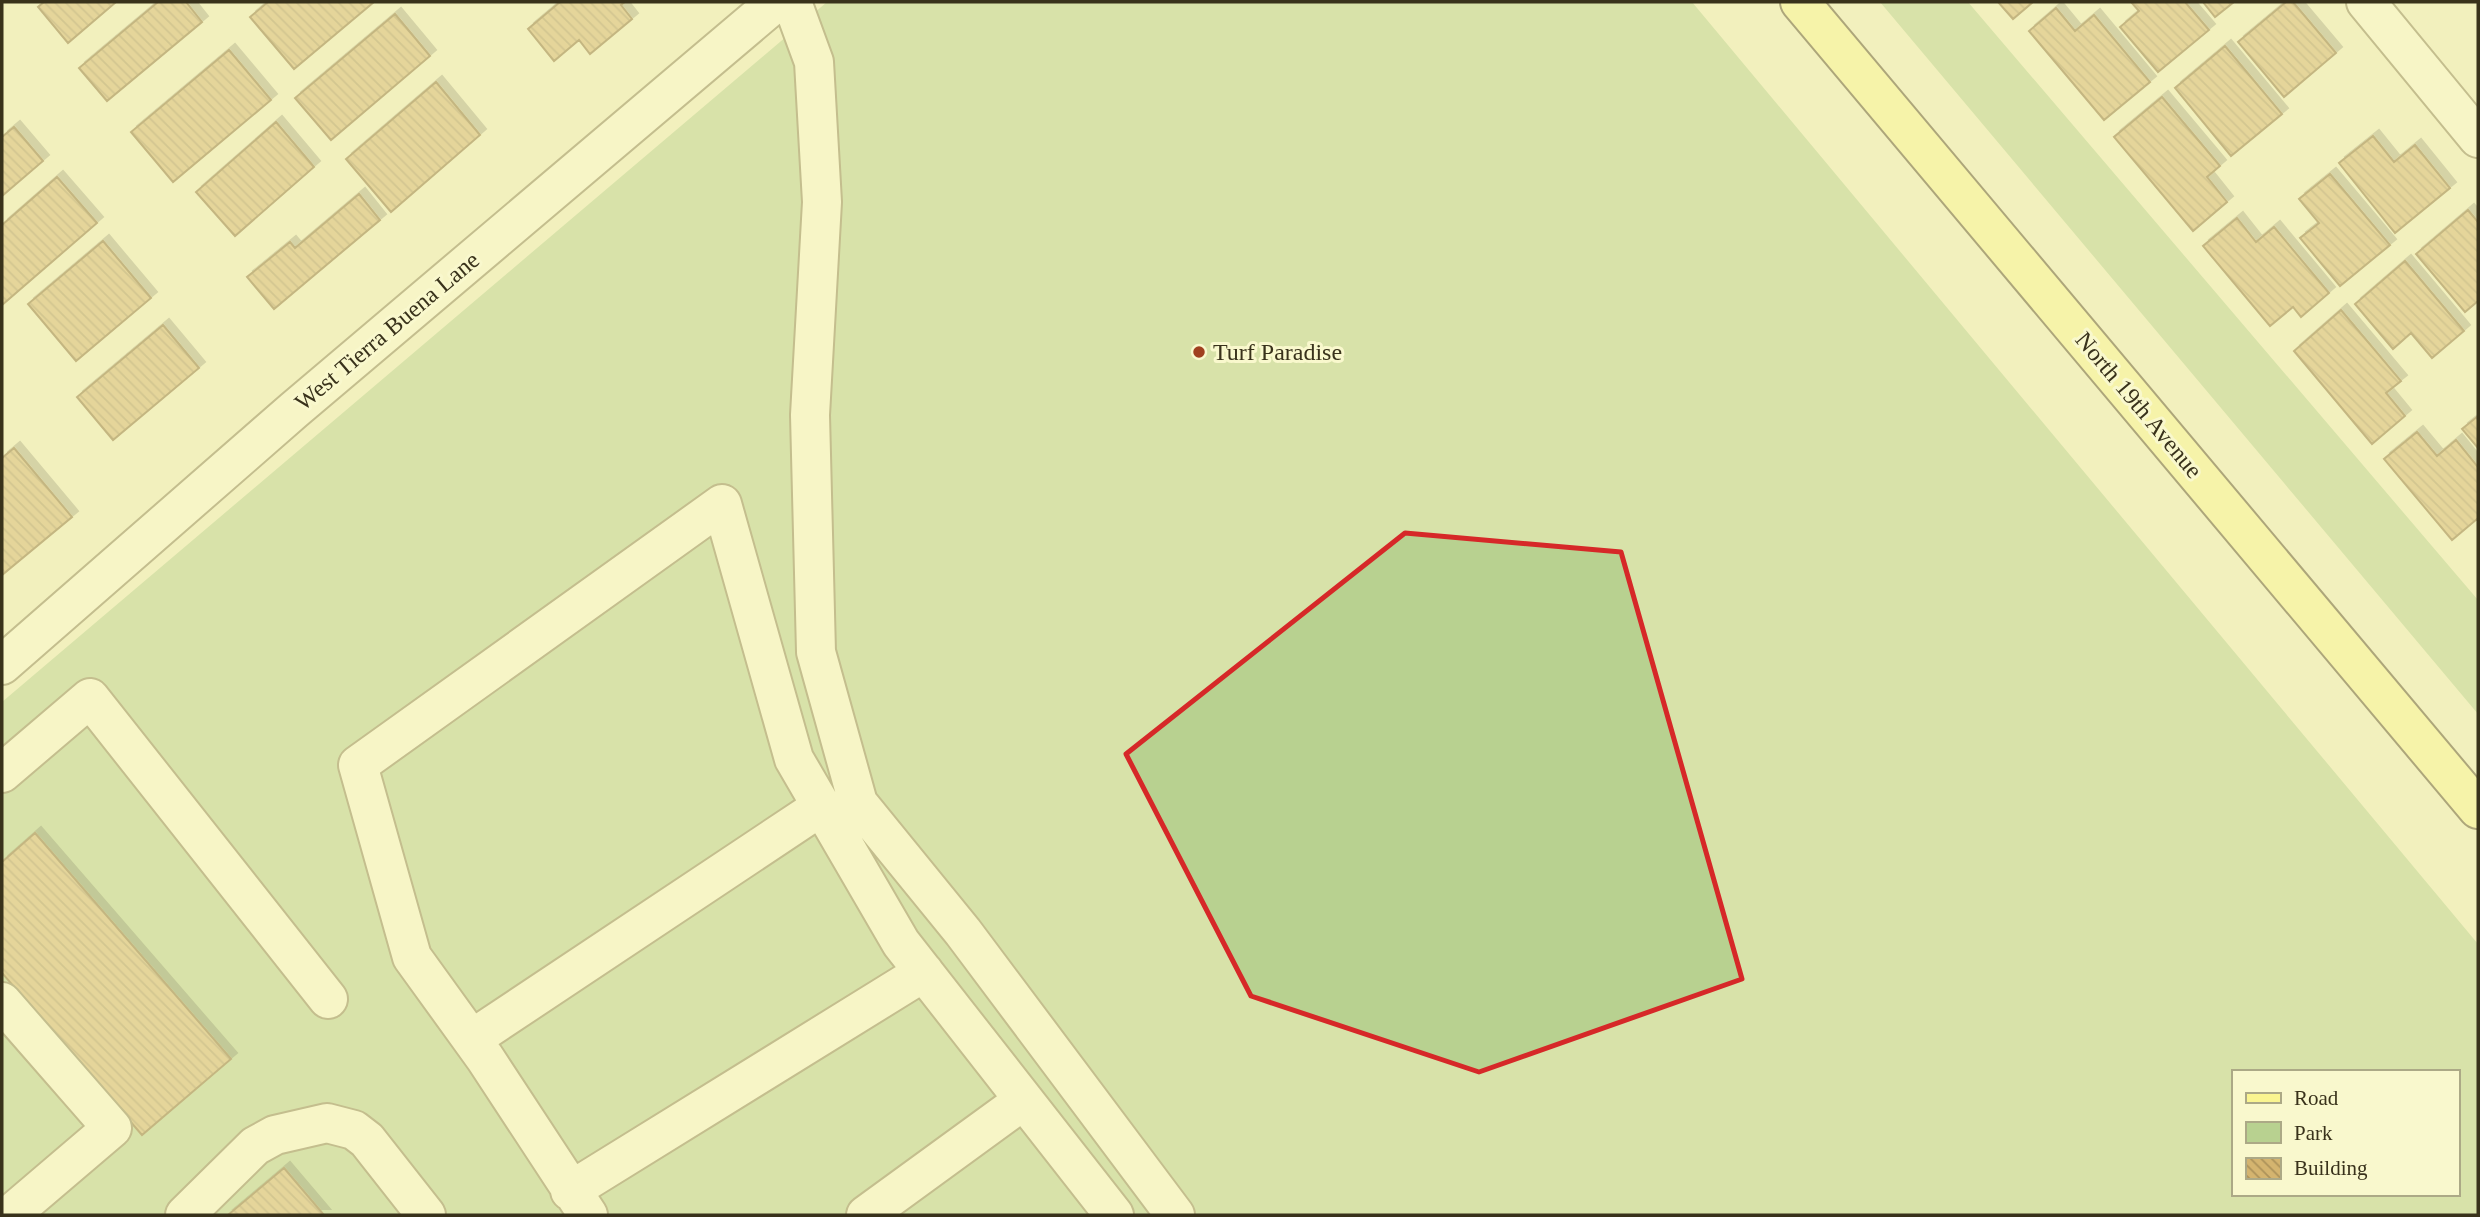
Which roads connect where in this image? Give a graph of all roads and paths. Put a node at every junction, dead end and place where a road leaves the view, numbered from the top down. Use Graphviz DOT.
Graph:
graph roads {
  1 [pos="776,2"];
  2 [pos="792,2"];
  3 [pos="1800,2"];
  4 [pos="2366,2"];
  5 [pos="2478,138"];
  6 [pos="2,664"];
  7 [pos="2,773"];
  8 [pos="822,806"];
  9 [pos="2478,808"];
  10 [pos="924,972"];
  11 [pos="328,999"];
  12 [pos="2,1002"];
  13 [pos="472,1039"];
  14 [pos="1024,1100"];
  15 [pos="579,1203"];
  16 [pos="9,1215"];
  17 [pos="185,1215"];
  18 [pos="426,1215"];
  19 [pos="866,1215"];
  20 [pos="1114,1215"];
  21 [pos="1175,1215"];
  1 -- 6 [label="street, West Tierra Buena Lane"];
  2 -- 21 [label="street"];
  3 -- 9 [label="main road, North 19th Avenue"];
  4 -- 5 [label="street"];
  7 -- 11 [label="street"];
  8 -- 10 [label="street"];
  8 -- 13 [label="street"];
  8 -- 13 [label="street"];
  10 -- 14 [label="street"];
  10 -- 15 [label="street"];
  12 -- 16 [label="street"];
  13 -- 15 [label="street"];
  14 -- 19 [label="street"];
  14 -- 20 [label="street"];
  17 -- 18 [label="street"];
}
